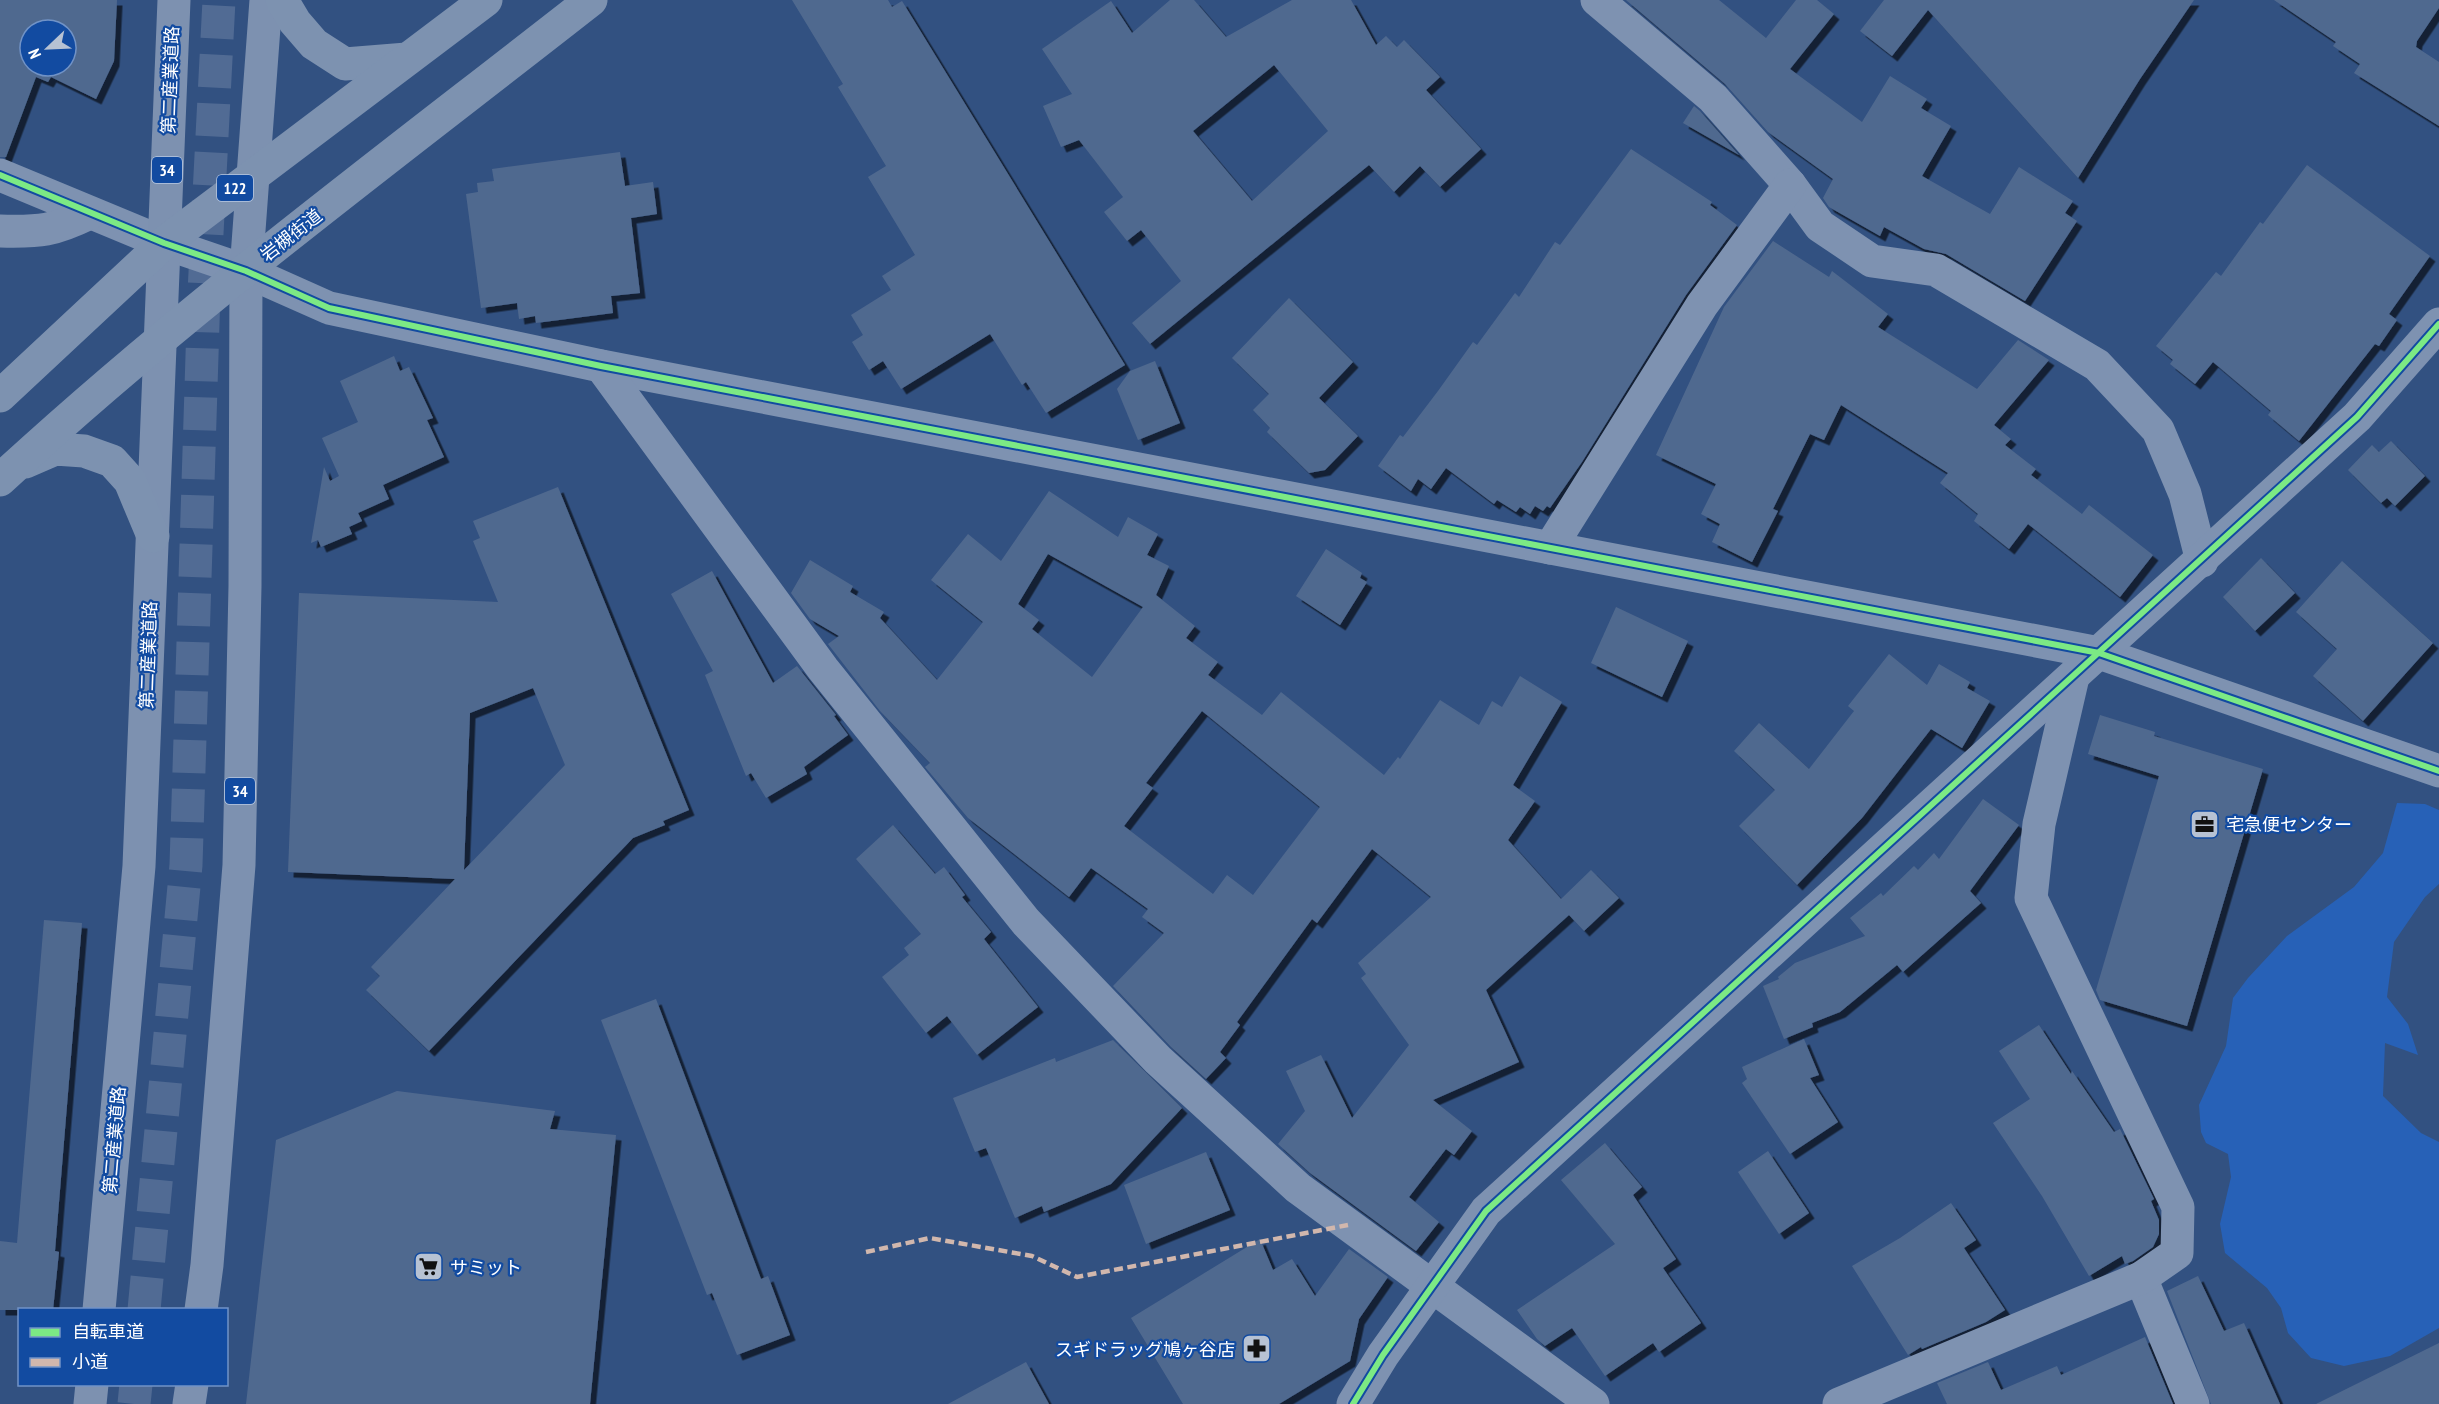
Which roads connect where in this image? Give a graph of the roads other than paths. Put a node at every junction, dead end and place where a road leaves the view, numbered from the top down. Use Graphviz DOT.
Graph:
graph roads {
  1 [pos="174,0"];
  2 [pos="266,0"];
  3 [pos="282,0"];
  4 [pos="486,0"];
  5 [pos="591,0"];
  6 [pos="1597,0"];
  7 [pos="407,59"];
  8 [pos="254,174"];
  9 [pos="0,175"];
  10 [pos="1790,185"];
  11 [pos="90,213"];
  12 [pos="0,231"];
  13 [pos="164,243"];
  14 [pos="246,271"];
  15 [pos="2439,324"];
  16 [pos="161,340"];
  17 [pos="601,366"];
  18 [pos="0,396"];
  19 [pos="4,476"];
  20 [pos="153,536"];
  21 [pos="1550,548"];
  22 [pos="2202,561"];
  23 [pos="2099,653"];
  24 [pos="2073,677"];
  25 [pos="2439,771"];
  26 [pos="2141,1278"];
  27 [pos="1431,1287"];
  28 [pos="99,1308"];
  29 [pos="201,1308"];
  30 [pos="92,1386"];
  31 [pos="192,1386"];
  32 [pos="90,1404"];
  33 [pos="189,1404"];
  34 [pos="1353,1404"];
  35 [pos="1593,1404"];
  36 [pos="1839,1404"];
  37 [pos="2193,1404"];
  1 -- 13 [label="main road, 第二産業道路 / 34"];
  2 -- 8 [label="main road, 34"];
  3 -- 7 [label="highway"];
  4 -- 7 [label="highway, 122"];
  5 -- 14 [label="highway, 岩槻街道"];
  6 -- 10 [label="street"];
  7 -- 8 [label="highway, 122"];
  8 -- 13 [label="highway, 122"];
  8 -- 14 [label="main road, 34"];
  9 -- 11 [label="street"];
  10 -- 21 [label="street"];
  10 -- 22 [label="street"];
  11 -- 12 [label="street"];
  11 -- 13 [label="street"];
  13 -- 14 [label="street"];
  13 -- 16 [label="main road, 第二産業道路 / 34"];
  13 -- 18 [label="highway, 122"];
  14 -- 16 [label="highway, 岩槻街道"];
  14 -- 17 [label="street"];
  14 -- 29 [label="main road, 34"];
  15 -- 22 [label="street"];
  16 -- 19 [label="highway, 岩槻街道"];
  16 -- 20 [label="main road, 第二産業道路 / 34"];
  17 -- 21 [label="street"];
  17 -- 27 [label="street"];
  19 -- 20 [label="highway"];
  20 -- 28 [label="main road, 第二産業道路 / 34"];
  21 -- 23 [label="street"];
  22 -- 23 [label="street"];
  23 -- 24 [label="street"];
  23 -- 25 [label="street"];
  24 -- 26 [label="street"];
  24 -- 27 [label="street"];
  26 -- 36 [label="street"];
  26 -- 37 [label="street"];
  27 -- 34 [label="street"];
  27 -- 35 [label="street"];
  30 -- 32 [label="main road"];
  31 -- 33 [label="main road"];
}
